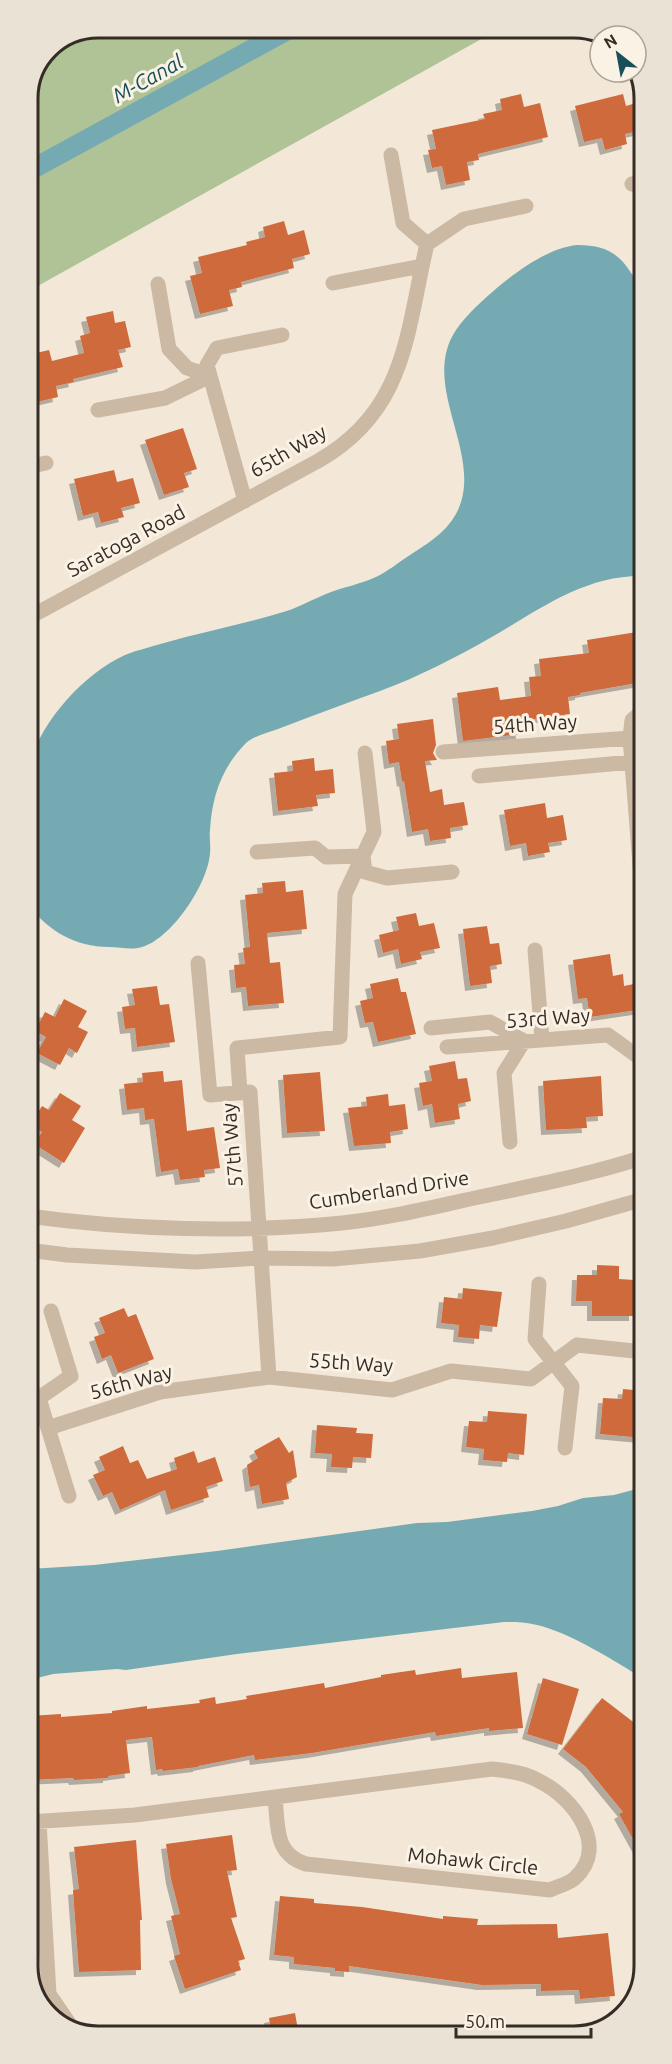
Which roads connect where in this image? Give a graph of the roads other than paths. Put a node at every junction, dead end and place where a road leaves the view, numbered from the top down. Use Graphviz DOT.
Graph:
graph roads {
  1 [pos="391,155"];
  2 [pos="526,206"];
  3 [pos="427,244"];
  4 [pos="422,266"];
  5 [pos="333,283"];
  6 [pos="158,284"];
  7 [pos="282,335"];
  8 [pos="210,376"];
  9 [pos="98,410"];
  10 [pos="46,463"];
  11 [pos="38,465"];
  12 [pos="244,501"];
  13 [pos="38,613"];
  14 [pos="634,718"];
  15 [pos="630,738"];
  16 [pos="444,752"];
  17 [pos="365,753"];
  18 [pos="632,762"];
  19 [pos="479,776"];
  20 [pos="634,788"];
  21 [pos="257,852"];
  22 [pos="363,856"];
  23 [pos="452,872"];
  24 [pos="535,950"];
  25 [pos="198,963"];
  26 [pos="431,1028"];
  27 [pos="542,1040"];
  28 [pos="524,1041"];
  29 [pos="447,1047"];
  30 [pos="634,1053"];
  31 [pos="240,1093"];
  32 [pos="510,1142"];
  33 [pos="634,1160"];
  34 [pos="634,1202"];
  35 [pos="38,1217"];
  36 [pos="260,1229"];
  37 [pos="38,1251"];
  38 [pos="262,1258"];
  39 [pos="539,1284"];
  40 [pos="51,1311"];
  41 [pos="634,1351"];
  42 [pos="553,1362"];
  43 [pos="269,1377"];
  44 [pos="38,1397"];
  45 [pos="38,1407"];
  46 [pos="48,1428"];
  47 [pos="565,1448"];
  48 [pos="69,1496"];
  49 [pos="274,1797"];
  50 [pos="38,1822"];
  51 [pos="38,1892"];
  52 [pos="44,1992"];
  1 -- 3 [label="street"];
  2 -- 3 [label="street"];
  3 -- 4 [label="street, 65th Way"];
  4 -- 5 [label="street"];
  4 -- 12 [label="street, 65th Way"];
  6 -- 8 [label="street"];
  7 -- 8 [label="street"];
  8 -- 9 [label="street"];
  8 -- 12 [label="street"];
  10 -- 11 [label="street"];
  12 -- 13 [label="street, Saratoga Road"];
  14 -- 15 [label="street"];
  15 -- 16 [label="street, 54th Way"];
  15 -- 18 [label="street"];
  17 -- 22 [label="street"];
  18 -- 19 [label="street"];
  18 -- 20 [label="street"];
  21 -- 22 [label="street"];
  22 -- 23 [label="street"];
  22 -- 31 [label="street"];
  24 -- 27 [label="street"];
  25 -- 31 [label="street, 57th Way"];
  26 -- 28 [label="street"];
  27 -- 28 [label="street, 53rd Way"];
  27 -- 30 [label="street, 53rd Way"];
  28 -- 29 [label="street, 53rd Way"];
  28 -- 32 [label="street"];
  31 -- 36 [label="street, 57th Way"];
  33 -- 36 [label="street, Cumberland Drive"];
  34 -- 38 [label="street"];
  35 -- 36 [label="street, Cumberland Drive"];
  36 -- 38 [label="street, 57th Way"];
  37 -- 38 [label="street"];
  38 -- 43 [label="street"];
  39 -- 42 [label="street"];
  40 -- 44 [label="street"];
  41 -- 42 [label="street, 55th Way"];
  42 -- 43 [label="street, 55th Way"];
  42 -- 47 [label="street"];
  43 -- 46 [label="street, 56th Way"];
  45 -- 46 [label="street"];
  46 -- 48 [label="street"];
  49 -- 49 [label="street, Mohawk Circle"];
  49 -- 50 [label="street, Mohawk Circle"];
  51 -- 52 [label="street"];
}
